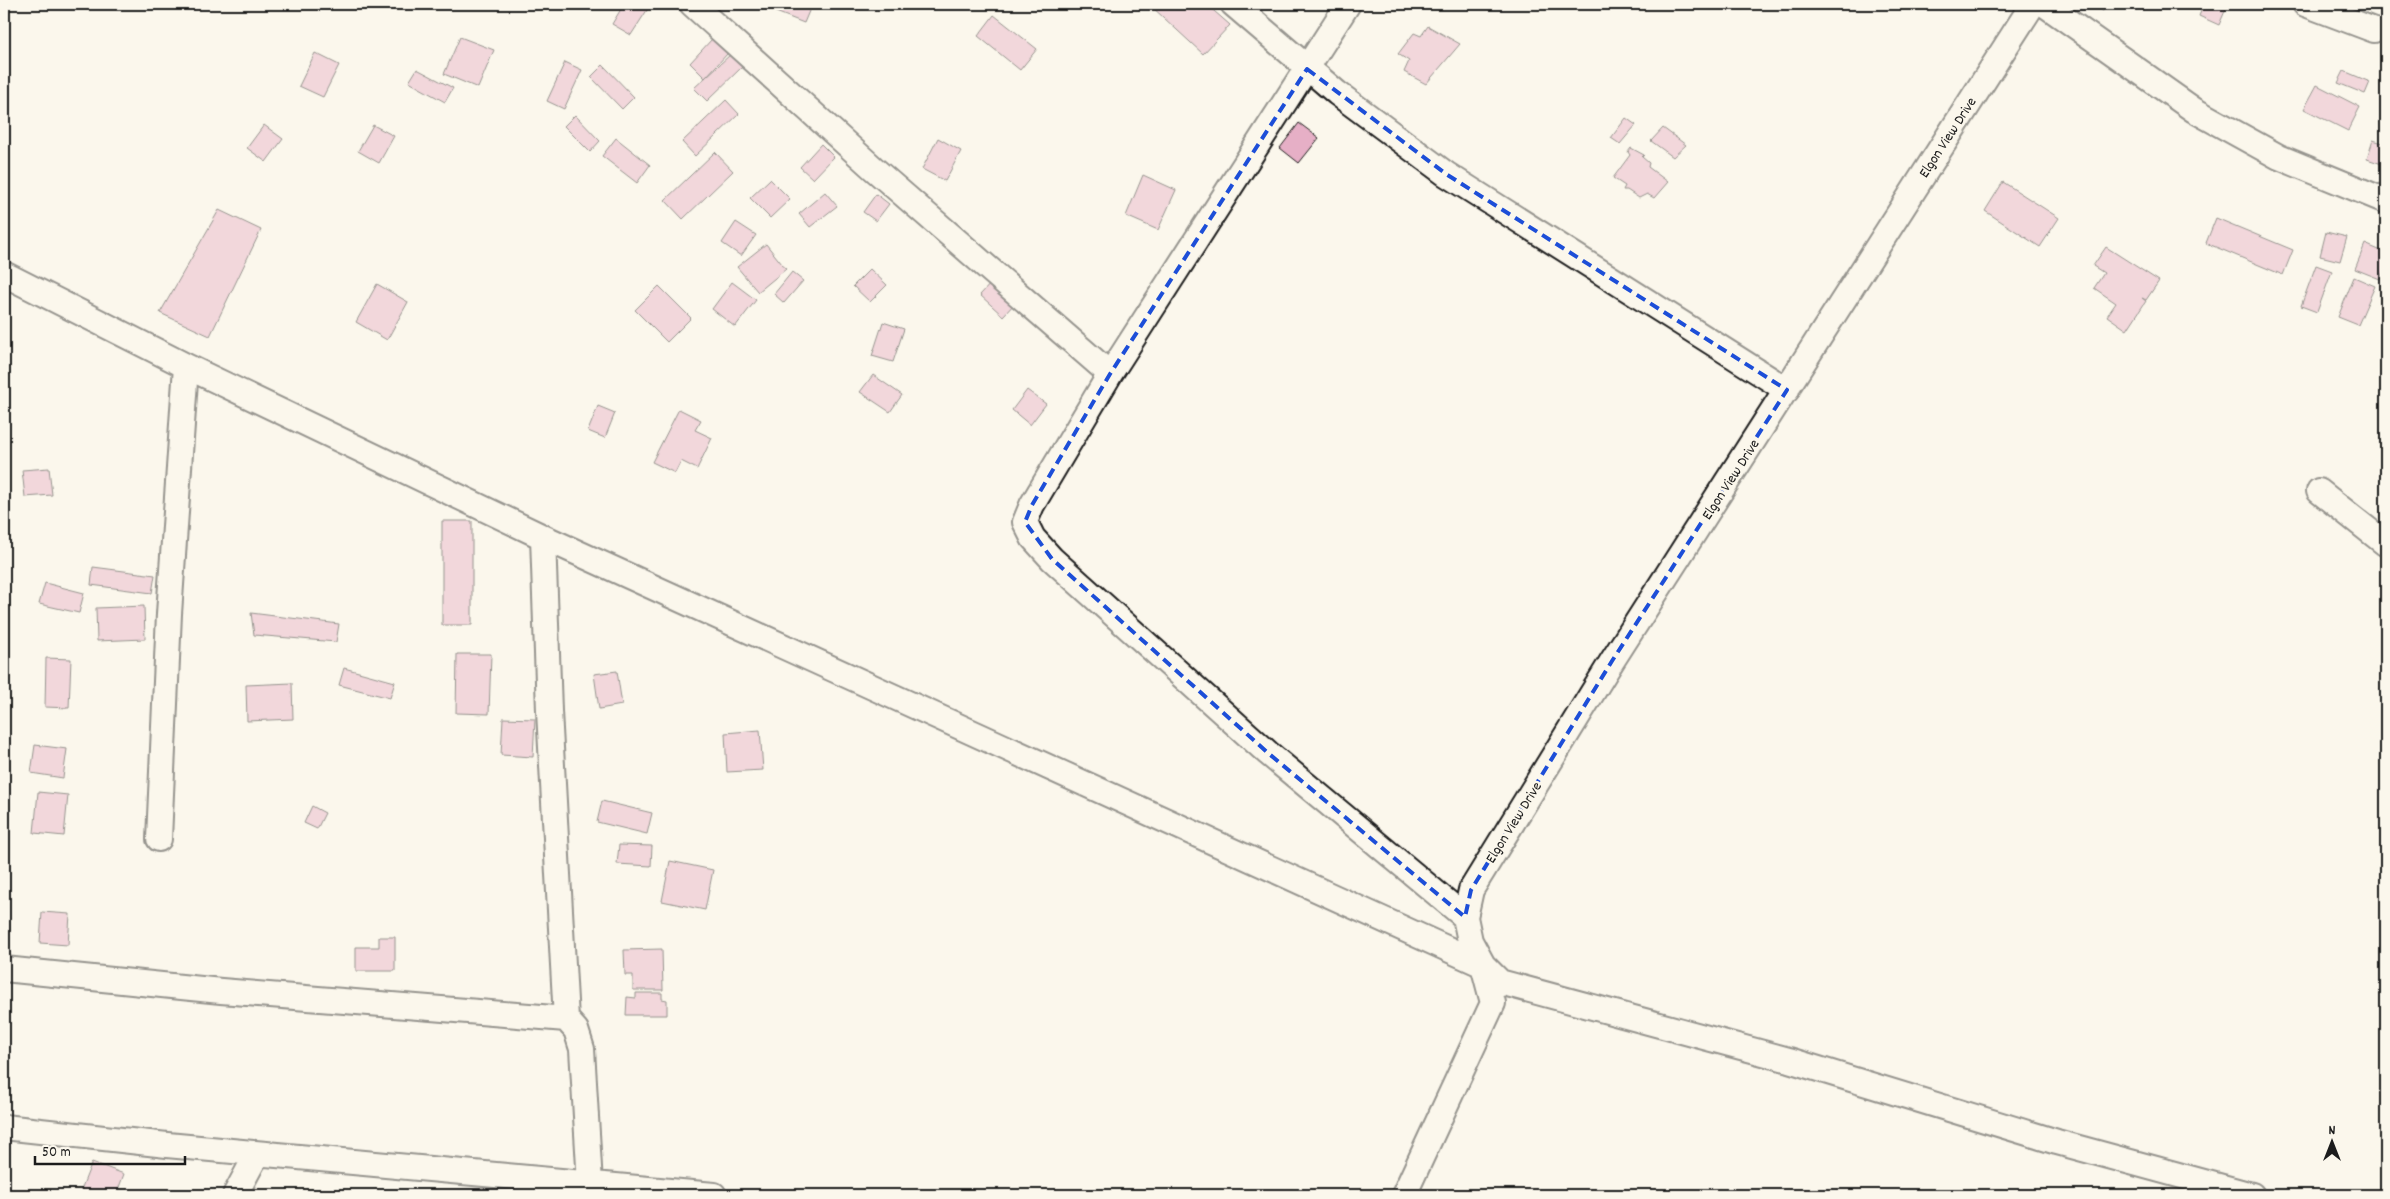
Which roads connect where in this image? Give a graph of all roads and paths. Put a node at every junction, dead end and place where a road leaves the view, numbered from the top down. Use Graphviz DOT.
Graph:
graph roads {
  1 [pos="692,4"];
  2 [pos="1233,4"];
  3 [pos="1348,4"];
  4 [pos="2033,4"];
  5 [pos="2044,4"];
  6 [pos="2305,4"];
  7 [pos="2374,30"];
  8 [pos="1307,69"];
  9 [pos="2386,201"];
  10 [pos="4,274"];
  11 [pos="186,366"];
  12 [pos="1110,374"];
  13 [pos="1788,390"];
  14 [pos="2319,491"];
  15 [pos="543,537"];
  16 [pos="2386,544"];
  17 [pos="159,839"];
  18 [pos="1465,917"];
  19 [pos="1483,965"];
  20 [pos="4,969"];
  21 [pos="566,1019"];
  22 [pos="4,1127"];
  23 [pos="258,1154"];
  24 [pos="590,1184"];
  25 [pos="235,1195"];
  26 [pos="714,1195"];
  27 [pos="1404,1195"];
  28 [pos="2252,1195"];
  1 -- 12 [label="street"];
  2 -- 8 [label="street"];
  3 -- 8 [label="street"];
  4 -- 13 [label="street, Elgon View Drive"];
  5 -- 9 [label="street"];
  6 -- 7 [label="street"];
  8 -- 12 [label="street"];
  8 -- 13 [label="street"];
  10 -- 11 [label="street"];
  11 -- 15 [label="street"];
  11 -- 17 [label="street"];
  12 -- 18 [label="street"];
  13 -- 18 [label="street, Elgon View Drive"];
  14 -- 16 [label="street"];
  15 -- 19 [label="street"];
  15 -- 21 [label="street"];
  18 -- 19 [label="street, Elgon View Drive"];
  19 -- 27 [label="street"];
  19 -- 28 [label="street"];
  20 -- 21 [label="street"];
  21 -- 24 [label="street"];
  22 -- 23 [label="street"];
  23 -- 24 [label="street"];
  23 -- 25 [label="street"];
  24 -- 26 [label="street"];
}
